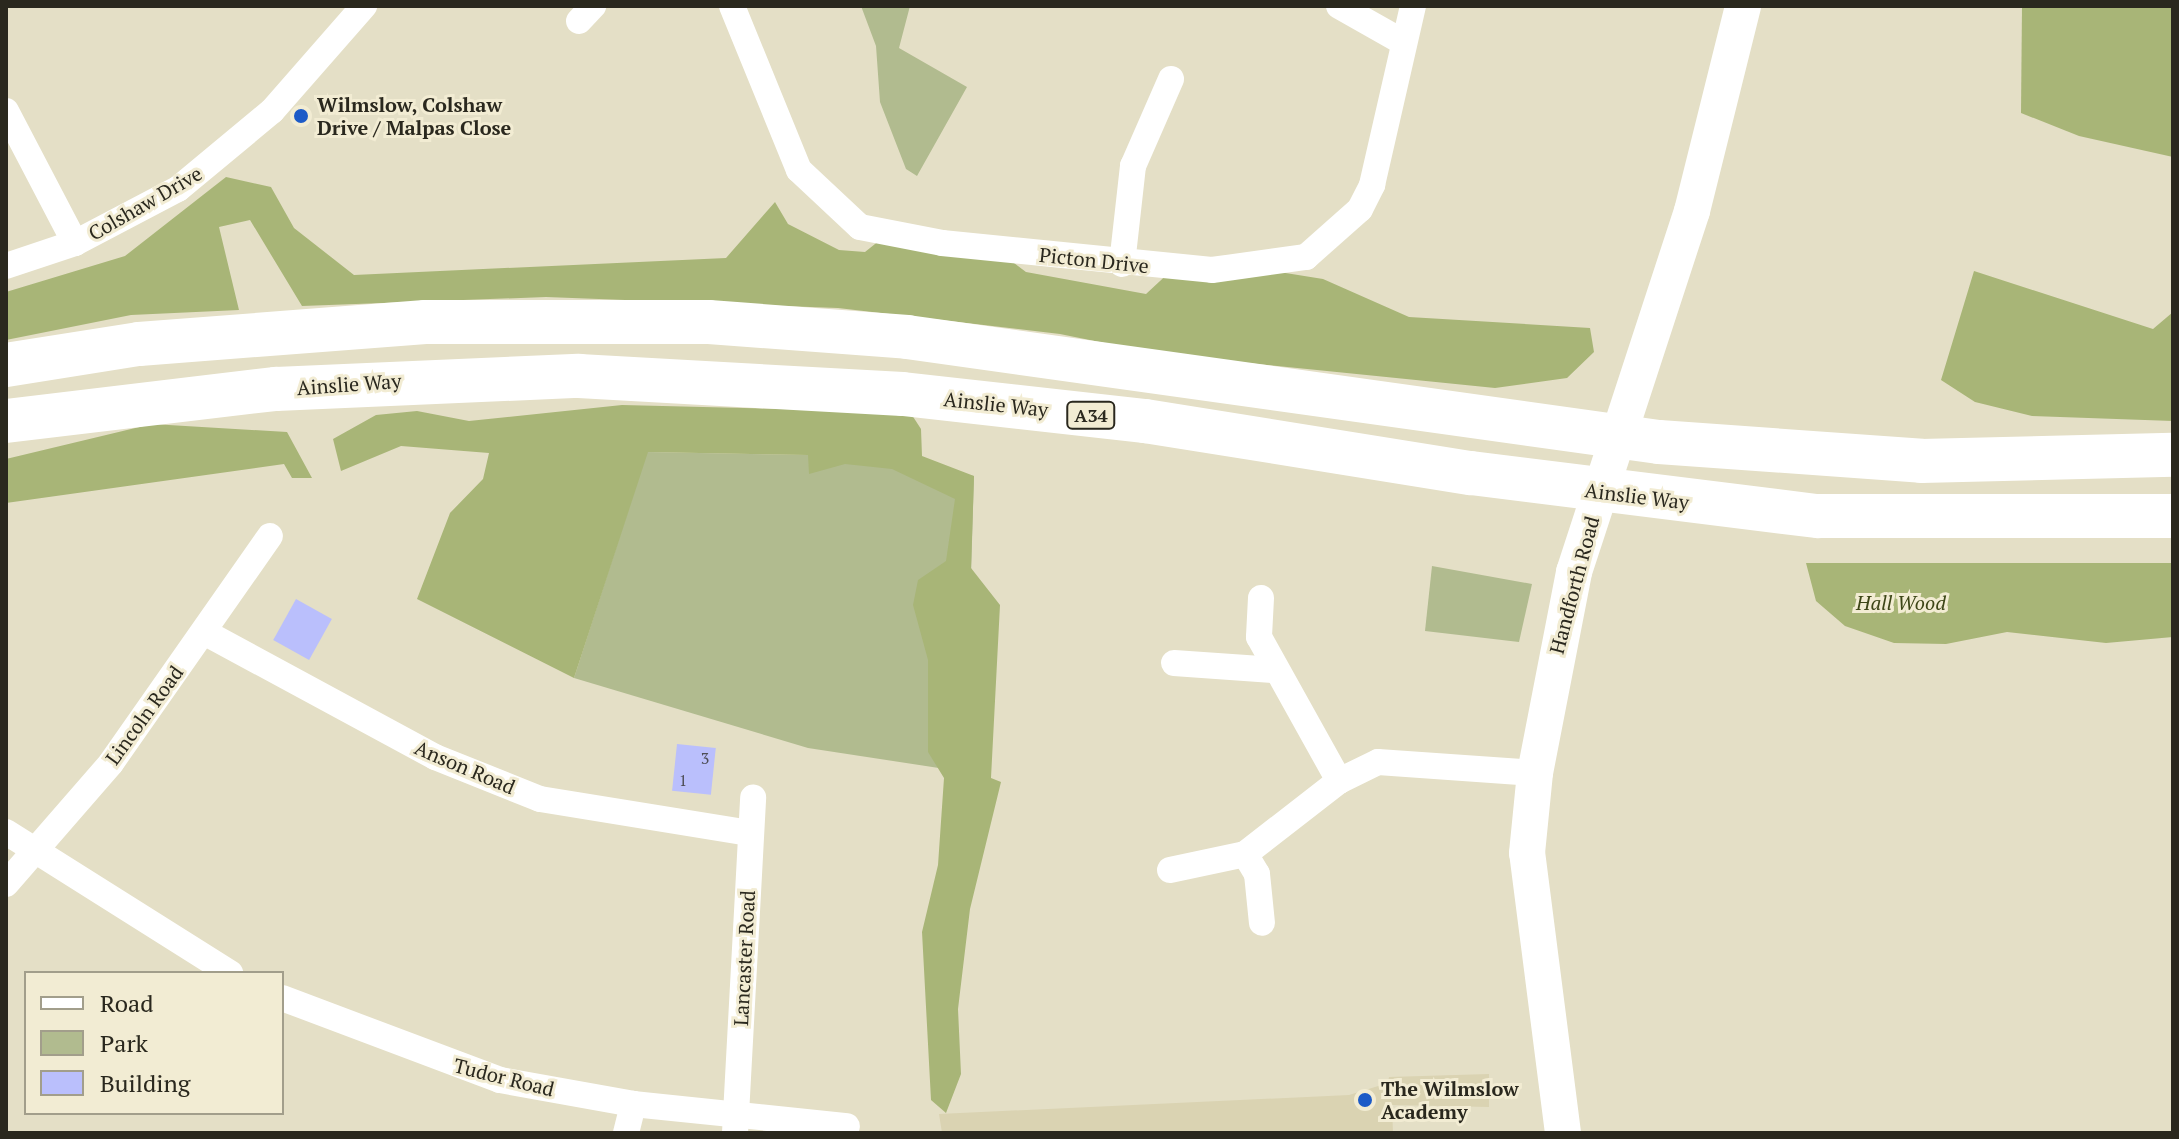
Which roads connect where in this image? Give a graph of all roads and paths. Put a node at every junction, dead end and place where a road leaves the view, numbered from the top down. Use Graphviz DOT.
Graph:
graph roads {
  1 [pos="364,6"];
  2 [pos="732,6"];
  3 [pos="1339,6"];
  4 [pos="1413,6"];
  5 [pos="1743,6"];
  6 [pos="1403,42"];
  7 [pos="1171,79"];
  8 [pos="6,111"];
  9 [pos="75,243"];
  10 [pos="1122,264"];
  11 [pos="6,266"];
  12 [pos="6,365"];
  13 [pos="6,421"];
  14 [pos="2173,455"];
  15 [pos="2173,516"];
  16 [pos="270,536"];
  17 [pos="1261,598"];
  18 [pos="204,632"];
  19 [pos="1174,663"];
  20 [pos="1275,670"];
  21 [pos="1535,773"];
  22 [pos="1339,781"];
  23 [pos="753,797"];
  24 [pos="6,832"];
  25 [pos="750,833"];
  26 [pos="35,853"];
  27 [pos="1245,854"];
  28 [pos="1170,870"];
  29 [pos="6,884"];
  30 [pos="1262,923"];
  31 [pos="227,971"];
  32 [pos="284,999"];
  33 [pos="633,1104"];
  34 [pos="736,1126"];
  35 [pos="847,1126"];
  36 [pos="626,1133"];
  37 [pos="1563,1133"];
  1 -- 9 [label="street, Colshaw Drive"];
  2 -- 10 [label="street, Picton Drive"];
  3 -- 6 [label="street"];
  4 -- 6 [label="street, Picton Drive"];
  5 -- 21 [label="main road, Handforth Road"];
  6 -- 10 [label="street, Picton Drive"];
  7 -- 10 [label="street"];
  8 -- 9 [label="street"];
  9 -- 11 [label="street, Colshaw Drive"];
  12 -- 14 [label="highway"];
  13 -- 15 [label="highway, Ainslie Way / A34"];
  16 -- 18 [label="street, Lincoln Road"];
  17 -- 20 [label="street"];
  18 -- 25 [label="street, Anson Road"];
  18 -- 26 [label="street, Lincoln Road"];
  19 -- 20 [label="street"];
  20 -- 22 [label="street"];
  21 -- 22 [label="street"];
  21 -- 37 [label="main road, Handforth Road"];
  22 -- 27 [label="street"];
  23 -- 25 [label="street, Lancaster Road"];
  24 -- 26 [label="street"];
  25 -- 34 [label="street, Lancaster Road"];
  26 -- 29 [label="street, Lincoln Road"];
  26 -- 31 [label="street"];
  27 -- 28 [label="street"];
  27 -- 30 [label="street"];
  32 -- 33 [label="street, Tudor Road"];
  33 -- 34 [label="street, Tudor Road"];
  33 -- 36 [label="street"];
  34 -- 35 [label="street, Tudor Road"];
}
